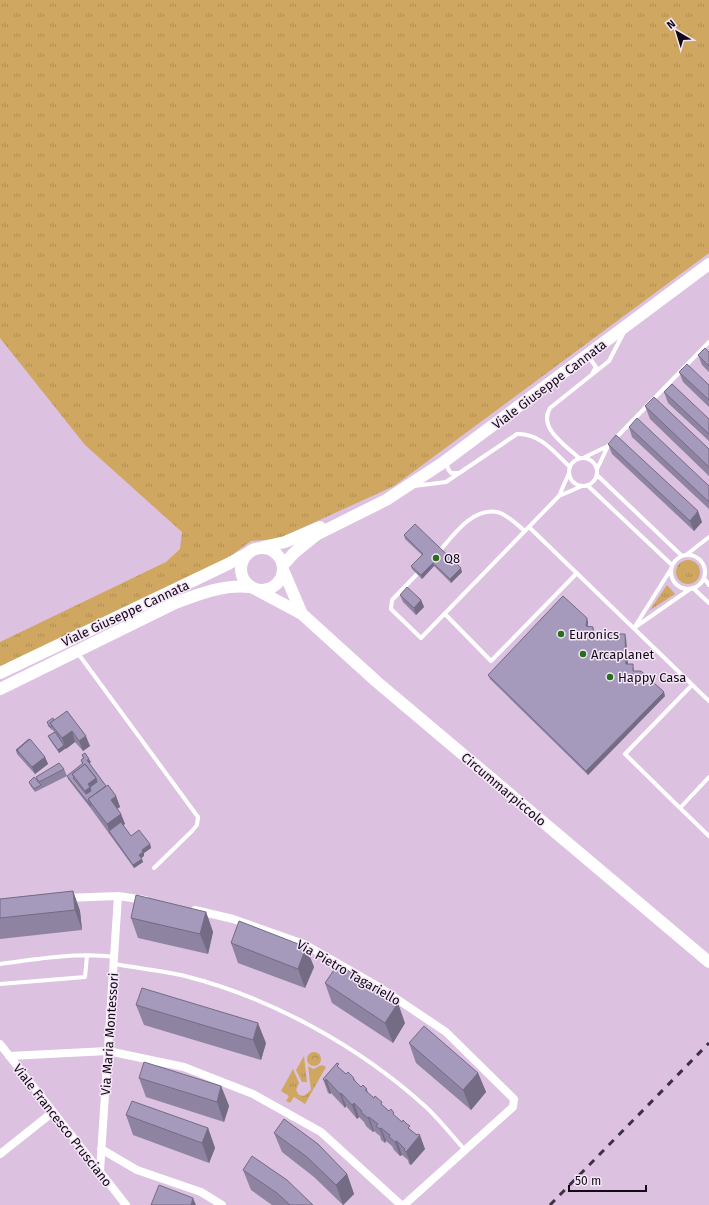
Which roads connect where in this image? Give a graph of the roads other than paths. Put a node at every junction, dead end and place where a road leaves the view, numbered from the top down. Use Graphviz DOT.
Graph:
graph roads {
  1 [pos="706,268"];
  2 [pos="627,326"];
  3 [pos="709,342"];
  4 [pos="581,361"];
  5 [pos="590,376"];
  6 [pos="608,446"];
  7 [pos="585,457"];
  8 [pos="579,458"];
  9 [pos="448,459"];
  10 [pos="570,467"];
  11 [pos="597,469"];
  12 [pos="462,473"];
  13 [pos="569,473"];
  14 [pos="597,475"];
  15 [pos="584,486"];
  16 [pos="406,487"];
  17 [pos="559,496"];
  18 [pos="386,500"];
  19 [pos="529,527"];
  20 [pos="525,532"];
  21 [pos="709,538"];
  22 [pos="263,547"];
  23 [pos="250,552"];
  24 [pos="684,555"];
  25 [pos="434,557"];
  26 [pos="672,567"];
  27 [pos="284,568"];
  28 [pos="423,568"];
  29 [pos="709,570"];
  30 [pos="577,573"];
  31 [pos="704,576"];
  32 [pos="709,585"];
  33 [pos="254,588"];
  34 [pos="692,588"];
  35 [pos="709,603"];
  36 [pos="302,614"];
  37 [pos="444,614"];
  38 [pos="634,628"];
  39 [pos="77,652"];
  40 [pos="0,673"];
  41 [pos="692,685"];
  42 [pos="0,689"];
  43 [pos="709,701"];
  44 [pos="709,777"];
  45 [pos="680,808"];
  46 [pos="709,836"];
  47 [pos="154,868"];
  48 [pos="118,896"];
  49 [pos="57,898"];
  50 [pos="152,901"];
  51 [pos="188,908"];
  52 [pos="87,956"];
  53 [pos="114,961"];
  54 [pos="709,962"];
  55 [pos="0,964"];
  56 [pos="0,984"];
  57 [pos="0,1044"];
  58 [pos="108,1051"];
  59 [pos="9,1056"];
  60 [pos="53,1112"];
  61 [pos="101,1149"];
  62 [pos="465,1150"];
  63 [pos="0,1154"];
  64 [pos="100,1171"];
  65 [pos="126,1205"];
  66 [pos="222,1205"];
  67 [pos="401,1205"];
  68 [pos="404,1205"];
  1 -- 2 [label="street, Viale Giuseppe Cannata"];
  2 -- 4 [label="street, Viale Giuseppe Cannata"];
  2 -- 5 [label="lane"];
  3 -- 6 [label="lane"];
  4 -- 5 [label="lane"];
  4 -- 9 [label="street, Viale Giuseppe Cannata"];
  5 -- 8 [label="lane"];
  6 -- 7 [label="lane"];
  6 -- 11 [label="lane"];
  7 -- 8 [label="lane"];
  7 -- 11 [label="lane"];
  8 -- 10 [label="lane"];
  9 -- 12 [label="lane"];
  9 -- 16 [label="street, Viale Giuseppe Cannata"];
  10 -- 12 [label="lane"];
  10 -- 13 [label="lane"];
  11 -- 14 [label="lane"];
  12 -- 16 [label="lane"];
  13 -- 15 [label="lane"];
  13 -- 17 [label="lane"];
  14 -- 15 [label="lane"];
  14 -- 24 [label="lane"];
  15 -- 17 [label="lane"];
  15 -- 26 [label="lane"];
  16 -- 18 [label="street, Viale Giuseppe Cannata"];
  17 -- 19 [label="lane"];
  18 -- 22 [label="street, Viale Giuseppe Cannata"];
  18 -- 27 [label="street, Viale Giuseppe Cannata"];
  19 -- 20 [label="lane"];
  19 -- 30 [label="lane"];
  20 -- 25 [label="lane"];
  20 -- 37 [label="lane"];
  21 -- 24 [label="lane"];
  22 -- 23 [label="street"];
  22 -- 27 [label="street"];
  23 -- 33 [label="street"];
  23 -- 40 [label="street, Viale Giuseppe Cannata"];
  24 -- 26 [label="lane"];
  24 -- 31 [label="lane"];
  26 -- 34 [label="lane"];
  26 -- 38 [label="lane"];
  27 -- 33 [label="street"];
  27 -- 36 [label="street, Circummarpiccolo"];
  28 -- 37 [label="lane"];
  29 -- 31 [label="lane"];
  30 -- 37 [label="lane"];
  30 -- 38 [label="lane"];
  31 -- 32 [label="lane"];
  31 -- 34 [label="lane"];
  33 -- 36 [label="street, Circummarpiccolo"];
  33 -- 39 [label="street, Viale Giuseppe Cannata"];
  34 -- 35 [label="lane"];
  34 -- 38 [label="lane"];
  36 -- 54 [label="street, Circummarpiccolo"];
  38 -- 41 [label="lane"];
  39 -- 42 [label="street, Viale Giuseppe Cannata"];
  39 -- 47 [label="lane"];
  41 -- 43 [label="lane"];
  41 -- 45 [label="lane"];
  44 -- 45 [label="lane"];
  45 -- 46 [label="lane"];
  48 -- 49 [label="street"];
  48 -- 50 [label="street"];
  48 -- 53 [label="street, Via Maria Montessori"];
  51 -- 62 [label="street, Via Pietro Tagariello"];
  52 -- 53 [label="lane"];
  52 -- 55 [label="lane"];
  52 -- 56 [label="lane"];
  53 -- 58 [label="street, Via Maria Montessori"];
  53 -- 62 [label="lane"];
  57 -- 59 [label="street, Viale Francesco Prusciano"];
  58 -- 59 [label="street"];
  58 -- 61 [label="street, Via Maria Montessori"];
  58 -- 67 [label="street"];
  59 -- 60 [label="street, Viale Francesco Prusciano"];
  60 -- 63 [label="street"];
  60 -- 64 [label="street, Viale Francesco Prusciano"];
  61 -- 64 [label="street, Via Maria Montessori"];
  61 -- 66 [label="street"];
  62 -- 68 [label="street, Via Pietro Tagariello"];
  64 -- 65 [label="street, Viale Francesco Prusciano"];
}
